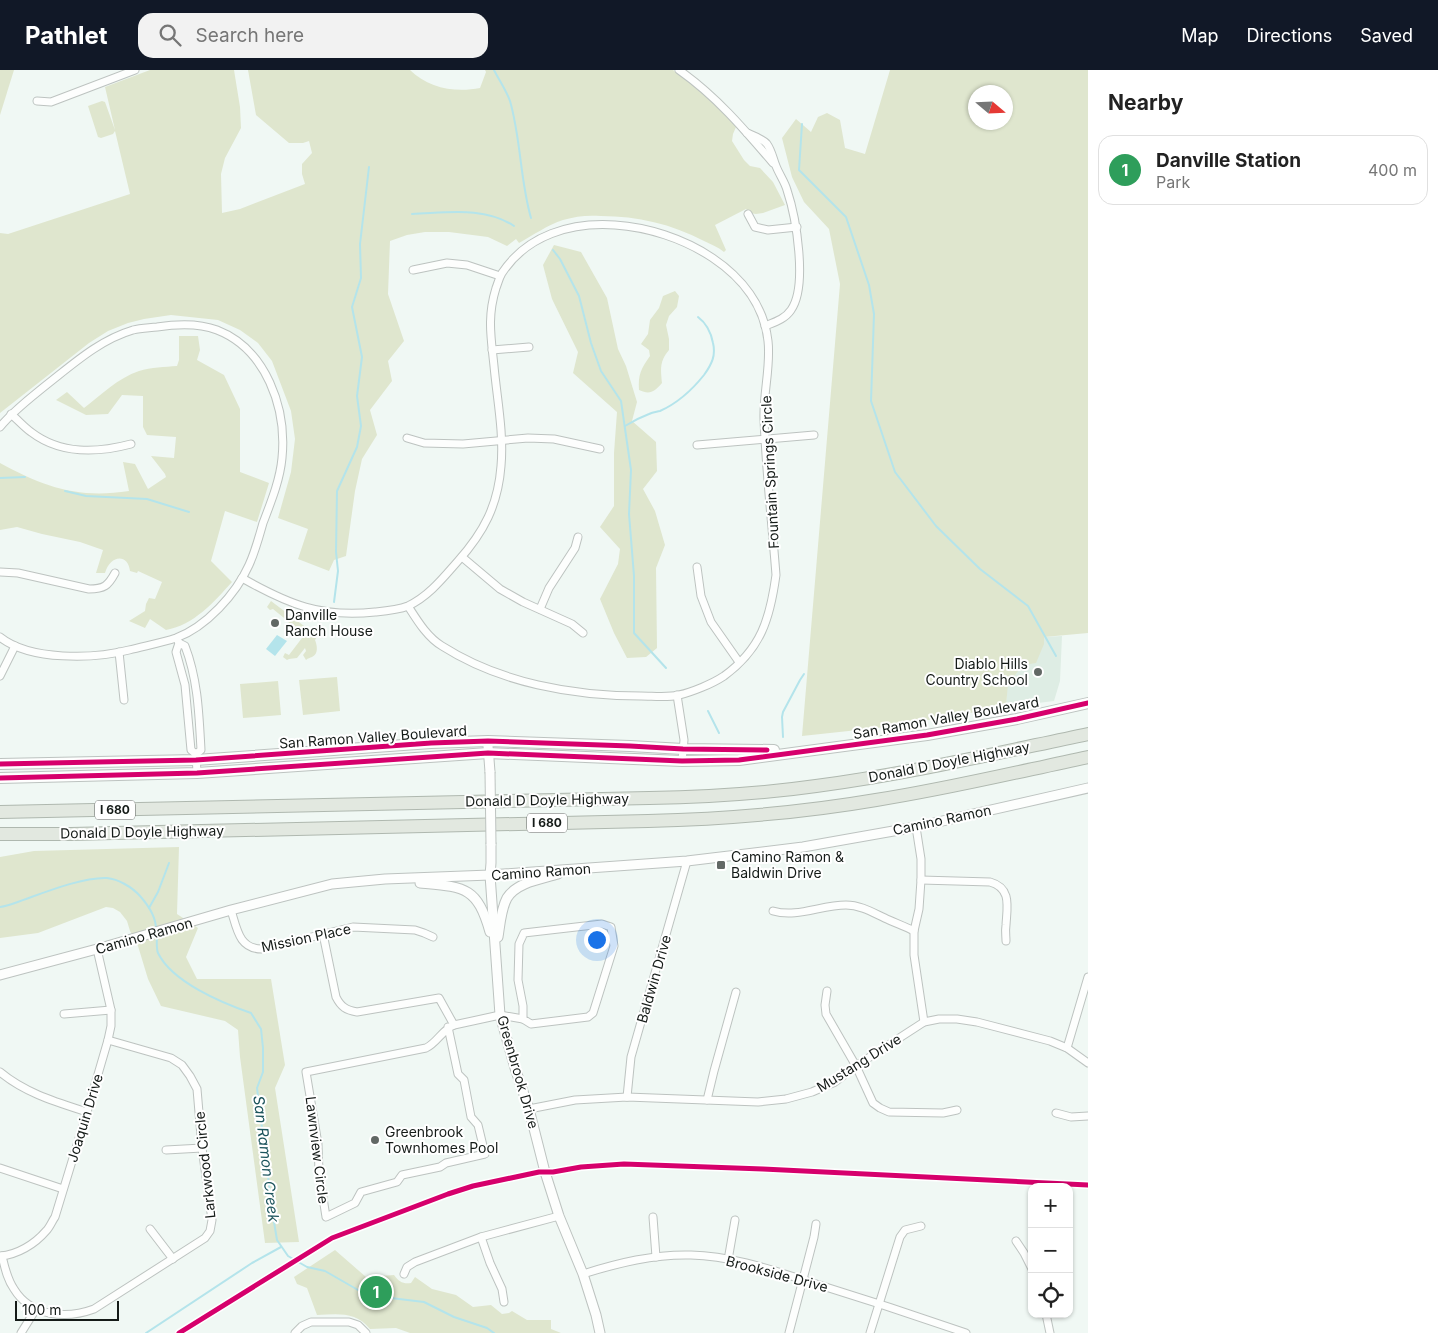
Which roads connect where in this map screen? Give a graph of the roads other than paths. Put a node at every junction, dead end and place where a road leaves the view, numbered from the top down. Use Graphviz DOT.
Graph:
graph roads {
  1 [pos="135,70"];
  2 [pos="679,70"];
  3 [pos="37,101"];
  4 [pos="748,214"];
  5 [pos="797,227"];
  6 [pos="413,270"];
  7 [pos="500,276"];
  8 [pos="765,326"];
  9 [pos="529,347"];
  10 [pos="492,350"];
  11 [pos="11,414"];
  12 [pos="0,427"];
  13 [pos="814,435"];
  14 [pos="407,438"];
  15 [pos="765,439"];
  16 [pos="502,441"];
  17 [pos="131,444"];
  18 [pos="697,445"];
  19 [pos="600,449"];
  20 [pos="578,537"];
  21 [pos="462,557"];
  22 [pos="697,567"];
  23 [pos="0,572"];
  24 [pos="115,573"];
  25 [pos="242,578"];
  26 [pos="408,606"];
  27 [pos="540,609"];
  28 [pos="583,633"];
  29 [pos="0,637"];
  30 [pos="178,640"];
  31 [pos="15,646"];
  32 [pos="119,652"];
  33 [pos="739,662"];
  34 [pos="0,676"];
  35 [pos="677,696"];
  36 [pos="124,700"];
  37 [pos="1088,704"];
  38 [pos="1088,734"];
  39 [pos="488,741"];
  40 [pos="683,749"];
  41 [pos="807,751"];
  42 [pos="488,753"];
  43 [pos="196,757"];
  44 [pos="1088,757"];
  45 [pos="682,761"];
  46 [pos="0,764"];
  47 [pos="197,773"];
  48 [pos="0,778"];
  49 [pos="1088,788"];
  50 [pos="0,812"];
  51 [pos="916,827"];
  52 [pos="0,834"];
  53 [pos="687,861"];
  54 [pos="572,870"];
  55 [pos="490,875"];
  56 [pos="385,879"];
  57 [pos="921,880"];
  58 [pos="231,910"];
  59 [pos="773,911"];
  60 [pos="914,931"];
  61 [pos="323,934"];
  62 [pos="433,937"];
  63 [pos="1006,942"];
  64 [pos="97,949"];
  65 [pos="495,950"];
  66 [pos="0,975"];
  67 [pos="1088,977"];
  68 [pos="827,991"];
  69 [pos="736,992"];
  70 [pos="111,1010"];
  71 [pos="64,1014"];
  72 [pos="500,1015"];
  73 [pos="524,1019"];
  74 [pos="924,1022"];
  75 [pos="451,1026"];
  76 [pos="108,1040"];
  77 [pos="1067,1048"];
  78 [pos="1088,1063"];
  79 [pos="856,1066"];
  80 [pos="0,1072"];
  81 [pos="626,1097"];
  82 [pos="707,1100"];
  83 [pos="529,1109"];
  84 [pos="957,1110"];
  85 [pos="87,1112"];
  86 [pos="1056,1113"];
  87 [pos="1088,1116"];
  88 [pos="202,1148"];
  89 [pos="166,1150"];
  90 [pos="0,1168"];
  91 [pos="63,1189"];
  92 [pos="559,1216"];
  93 [pos="653,1217"];
  94 [pos="735,1220"];
  95 [pos="816,1224"];
  96 [pos="921,1226"];
  97 [pos="150,1229"];
  98 [pos="481,1237"];
  99 [pos="1016,1241"];
  100 [pos="1,1256"];
  101 [pos="656,1257"];
  102 [pos="173,1259"];
  103 [pos="728,1260"];
  104 [pos="1028,1262"];
  105 [pos="404,1274"];
  106 [pos="583,1274"];
  107 [pos="803,1280"];
  108 [pos="504,1302"];
  109 [pos="879,1303"];
  110 [pos="36,1309"];
  111 [pos="1047,1318"];
  112 [pos="21,1333"];
  113 [pos="295,1333"];
  114 [pos="366,1333"];
  115 [pos="600,1333"];
  116 [pos="788,1333"];
  117 [pos="870,1333"];
  118 [pos="966,1333"];
  119 [pos="1050,1333"];
  1 -- 3 [label="street"];
  2 -- 5 [label="street"];
  4 -- 5 [label="street"];
  5 -- 8 [label="street"];
  6 -- 7 [label="street"];
  7 -- 8 [label="street, Fountain Springs Circle"];
  7 -- 10 [label="street, Fountain Springs Circle"];
  8 -- 15 [label="street, Fountain Springs Circle"];
  9 -- 10 [label="street"];
  10 -- 16 [label="street, Fountain Springs Circle"];
  11 -- 12 [label="street"];
  11 -- 17 [label="street"];
  11 -- 25 [label="street"];
  13 -- 15 [label="street"];
  14 -- 16 [label="street"];
  15 -- 18 [label="street"];
  15 -- 33 [label="street, Fountain Springs Circle"];
  16 -- 19 [label="street"];
  16 -- 21 [label="street, Fountain Springs Circle"];
  20 -- 27 [label="street"];
  21 -- 26 [label="street, Fountain Springs Circle"];
  21 -- 27 [label="street"];
  22 -- 33 [label="street"];
  23 -- 24 [label="street"];
  25 -- 26 [label="street, Fountain Springs Circle"];
  25 -- 30 [label="street"];
  26 -- 35 [label="street, Fountain Springs Circle"];
  27 -- 28 [label="street"];
  29 -- 31 [label="street"];
  30 -- 32 [label="street"];
  30 -- 43 [label="street"];
  30 -- 43 [label="street"];
  31 -- 32 [label="street"];
  31 -- 34 [label="street"];
  32 -- 36 [label="street"];
  33 -- 35 [label="street, Fountain Springs Circle"];
  35 -- 40 [label="street"];
  37 -- 41 [label="main road, San Ramon Valley Boulevard"];
  38 -- 50 [label="highway, Donald D Doyle Highway / I 680"];
  39 -- 40 [label="main road, San Ramon Valley Boulevard"];
  39 -- 42 [label="street, Greenbrook Drive"];
  39 -- 43 [label="main road, San Ramon Valley Boulevard"];
  40 -- 41 [label="main road, San Ramon Valley Boulevard"];
  40 -- 45 [label="street"];
  41 -- 45 [label="main road, San Ramon Valley Boulevard"];
  42 -- 45 [label="main road, San Ramon Valley Boulevard"];
  42 -- 47 [label="main road, San Ramon Valley Boulevard"];
  42 -- 55 [label="street, Greenbrook Drive, bridge"];
  43 -- 46 [label="main road, San Ramon Valley Boulevard"];
  43 -- 47 [label="street"];
  44 -- 52 [label="highway, Donald D Doyle Highway / I 680"];
  47 -- 48 [label="main road, San Ramon Valley Boulevard"];
  49 -- 51 [label="street, Camino Ramon"];
  51 -- 53 [label="street, Camino Ramon"];
  51 -- 57 [label="street"];
  53 -- 54 [label="street, Camino Ramon"];
  53 -- 81 [label="street, Baldwin Drive"];
  54 -- 55 [label="street, Camino Ramon"];
  54 -- 65 [label="street"];
  55 -- 56 [label="street, Camino Ramon"];
  55 -- 65 [label="street, Greenbrook Drive"];
  56 -- 58 [label="street, Camino Ramon"];
  56 -- 65 [label="street"];
  57 -- 60 [label="street"];
  57 -- 63 [label="street"];
  58 -- 61 [label="street, Mission Place"];
  58 -- 64 [label="street, Camino Ramon"];
  59 -- 60 [label="street"];
  60 -- 74 [label="street"];
  61 -- 62 [label="street, Mission Place"];
  61 -- 75 [label="street"];
  64 -- 66 [label="street, Camino Ramon"];
  64 -- 70 [label="street, Joaquin Drive"];
  65 -- 72 [label="street, Greenbrook Drive"];
  67 -- 77 [label="street"];
  68 -- 79 [label="street"];
  69 -- 82 [label="street"];
  70 -- 71 [label="street"];
  70 -- 76 [label="street, Joaquin Drive"];
  72 -- 73 [label="street"];
  72 -- 75 [label="street"];
  72 -- 83 [label="street, Greenbrook Drive"];
  73 -- 73 [label="street"];
  74 -- 77 [label="street, Mustang Drive"];
  74 -- 79 [label="street, Mustang Drive"];
  75 -- 75 [label="street, Lawnview Circle"];
  76 -- 85 [label="street, Joaquin Drive"];
  76 -- 88 [label="street, Larkwood Circle"];
  77 -- 78 [label="street, Mustang Drive"];
  79 -- 82 [label="street, Mustang Drive"];
  79 -- 84 [label="street"];
  80 -- 85 [label="street"];
  81 -- 82 [label="street, Mustang Drive"];
  81 -- 83 [label="street, Mustang Drive"];
  83 -- 92 [label="street, Greenbrook Drive"];
  85 -- 91 [label="street, Joaquin Drive"];
  86 -- 87 [label="street"];
  88 -- 89 [label="street"];
  88 -- 102 [label="street, Larkwood Circle"];
  90 -- 91 [label="street"];
  91 -- 100 [label="street, Joaquin Drive"];
  92 -- 98 [label="street"];
  92 -- 106 [label="street, Greenbrook Drive"];
  93 -- 101 [label="street"];
  94 -- 103 [label="street"];
  95 -- 107 [label="street"];
  96 -- 109 [label="street"];
  97 -- 102 [label="street"];
  98 -- 105 [label="street"];
  98 -- 108 [label="street"];
  99 -- 104 [label="street"];
  100 -- 110 [label="street, Larkwood Circle"];
  101 -- 103 [label="street, Brookside Drive"];
  101 -- 106 [label="street, Brookside Drive"];
  102 -- 110 [label="street, Larkwood Circle"];
  103 -- 107 [label="street, Brookside Drive"];
  106 -- 115 [label="street, Greenbrook Drive"];
  107 -- 109 [label="street, Brookside Drive"];
  107 -- 116 [label="street"];
  109 -- 117 [label="street"];
  109 -- 118 [label="street, Brookside Drive"];
  110 -- 112 [label="street"];
  111 -- 119 [label="street"];
  113 -- 114 [label="street"];
}
